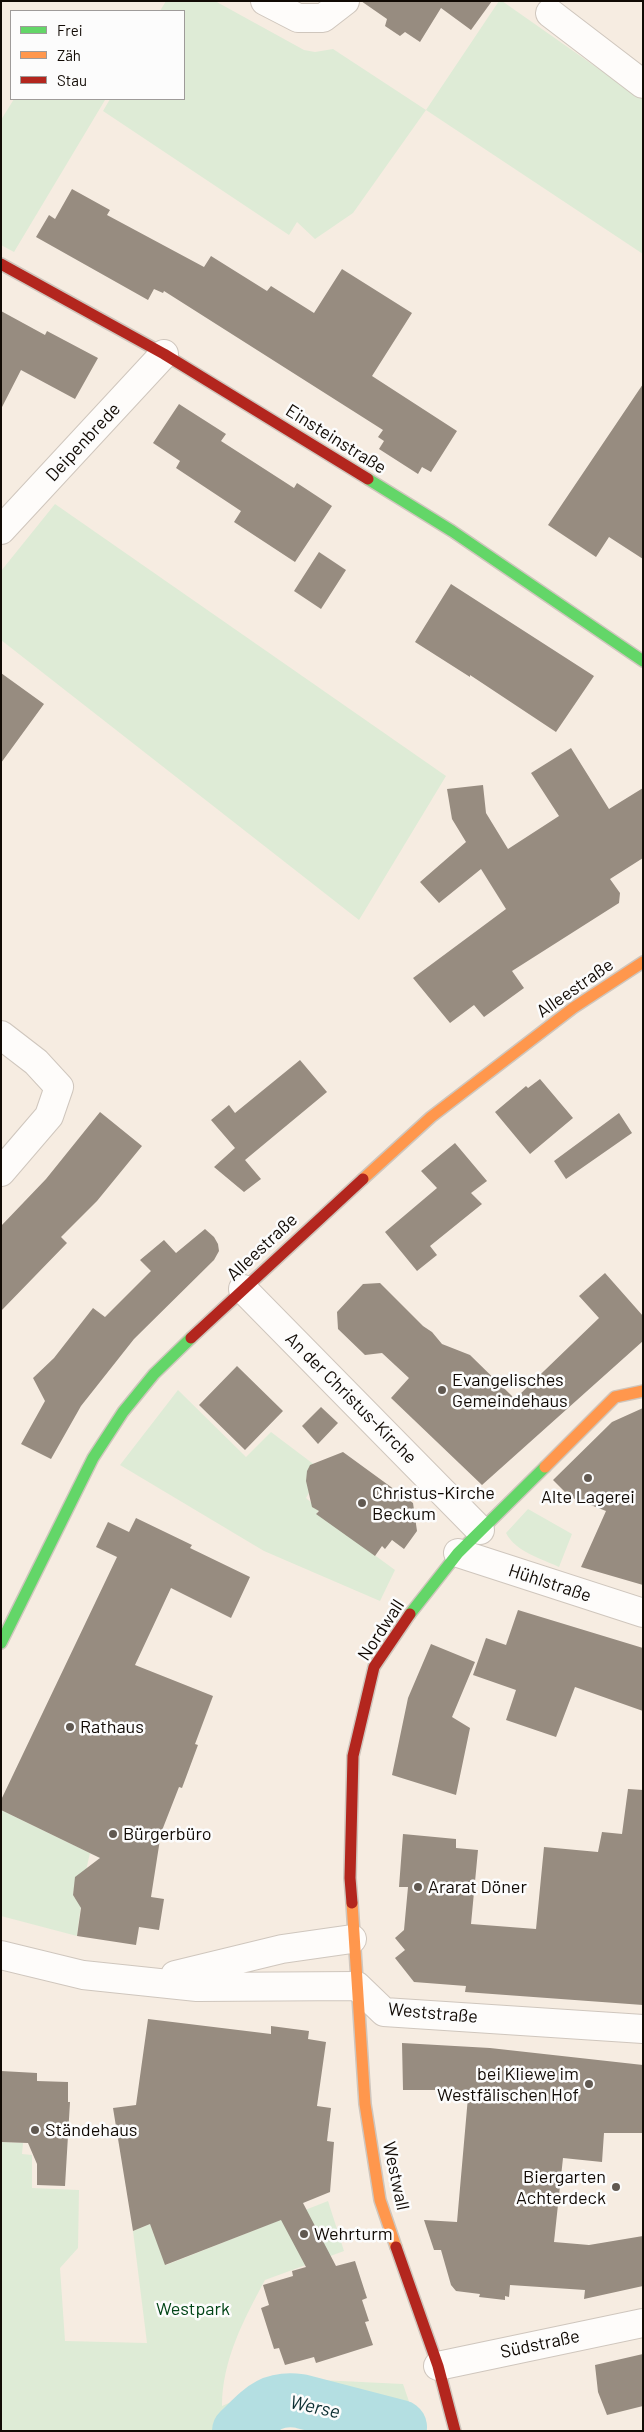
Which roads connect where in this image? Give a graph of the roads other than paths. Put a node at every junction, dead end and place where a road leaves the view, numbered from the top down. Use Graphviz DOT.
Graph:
graph roads {
  1 [pos="265,1"];
  2 [pos="345,1"];
  3 [pos="550,13"];
  4 [pos="643,84"];
  5 [pos="1,264"];
  6 [pos="164,354"];
  7 [pos="1,530"];
  8 [pos="643,661"];
  9 [pos="643,962"];
  10 [pos="1,1035"];
  11 [pos="1,1172"];
  12 [pos="243,1288"];
  13 [pos="643,1391"];
  14 [pos="480,1530"];
  15 [pos="458,1553"];
  16 [pos="643,1613"];
  17 [pos="1,1643"];
  18 [pos="352,1939"];
  19 [pos="1,1955"];
  20 [pos="142,1981"];
  21 [pos="357,1986"];
  22 [pos="643,2028"];
  23 [pos="643,2323"];
  24 [pos="438,2366"];
  25 [pos="456,2431"];
  1 -- 2 [label="street"];
  3 -- 4 [label="street"];
  5 -- 6 [label="street, Einsteinstraße"];
  6 -- 7 [label="street, Deipenbrede"];
  6 -- 8 [label="street, Einsteinstraße"];
  9 -- 12 [label="street, Alleestraße"];
  10 -- 11 [label="street"];
  12 -- 14 [label="street, An der Christus-Kirche"];
  12 -- 17 [label="street, Alleestraße"];
  13 -- 14 [label="street, Nordwall"];
  14 -- 15 [label="street, Nordwall"];
  15 -- 16 [label="street, Hühlstraße"];
  15 -- 18 [label="street, Nordwall"];
  18 -- 20 [label="street"];
  18 -- 21 [label="street, Nordwall"];
  19 -- 20 [label="street"];
  20 -- 21 [label="street"];
  21 -- 22 [label="street, Weststraße"];
  21 -- 24 [label="street, Westwall"];
  23 -- 24 [label="street, Südstraße"];
  24 -- 25 [label="street, Westwall"];
}
